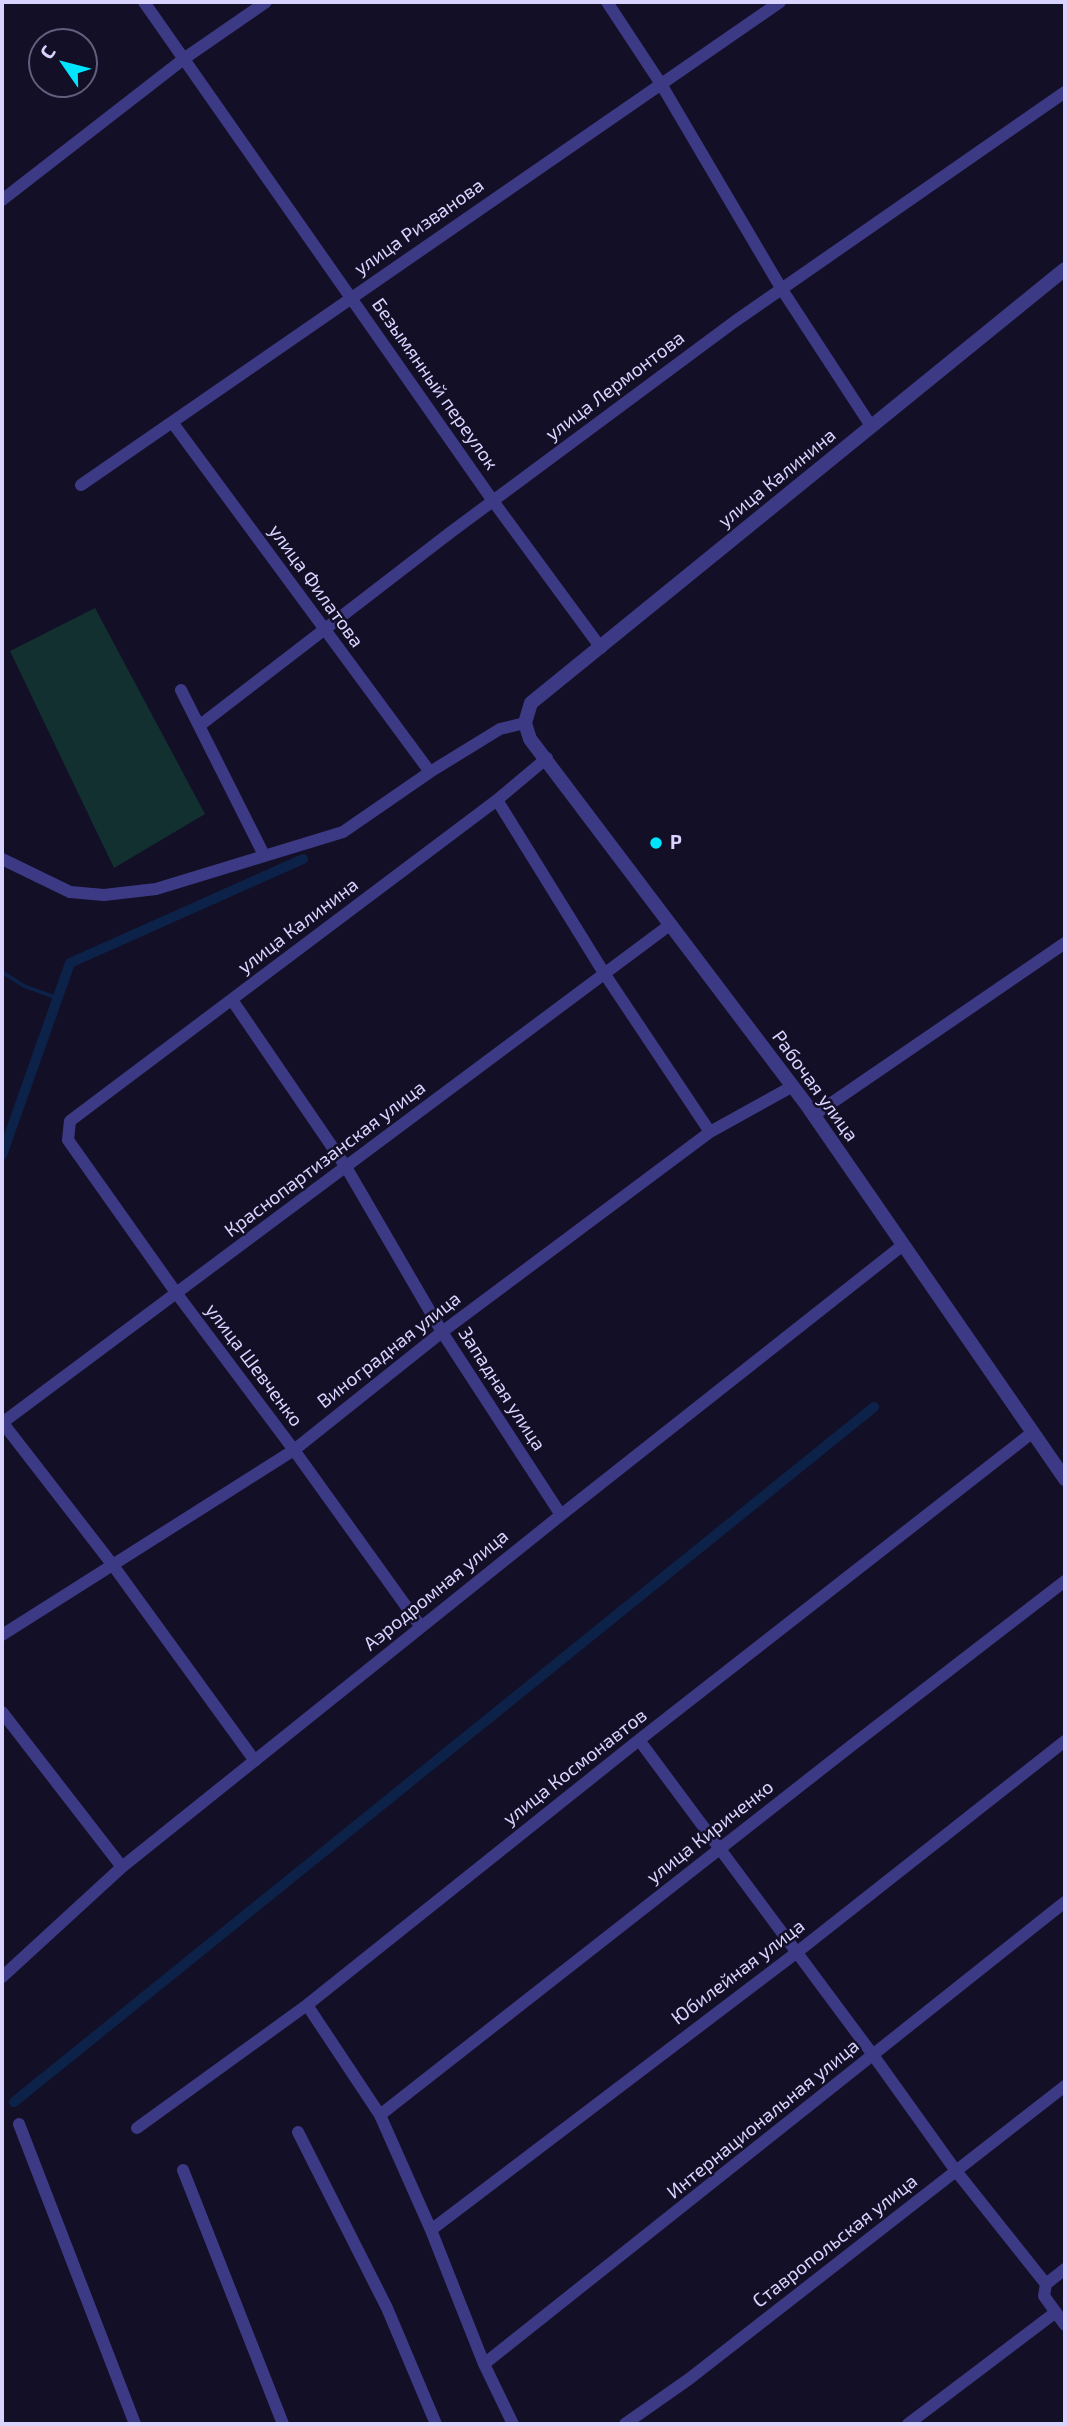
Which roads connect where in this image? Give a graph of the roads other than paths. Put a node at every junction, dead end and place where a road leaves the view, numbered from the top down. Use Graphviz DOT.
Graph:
graph roads {
  1 [pos="144,2"];
  2 [pos="266,2"];
  3 [pos="607,2"];
  4 [pos="780,2"];
  5 [pos="185,58"];
  6 [pos="661,84"];
  7 [pos="1065,92"];
  8 [pos="2,200"];
  9 [pos="1065,269"];
  10 [pos="781,288"];
  11 [pos="352,297"];
  12 [pos="172,422"];
  13 [pos="871,426"];
  14 [pos="81,485"];
  15 [pos="493,501"];
  16 [pos="324,630"];
  17 [pos="601,648"];
  18 [pos="181,690"];
  19 [pos="525,723"];
  20 [pos="199,726"];
  21 [pos="547,758"];
  22 [pos="430,772"];
  23 [pos="497,800"];
  24 [pos="264,855"];
  25 [pos="2,859"];
  26 [pos="671,924"];
  27 [pos="1065,943"];
  28 [pos="604,974"];
  29 [pos="232,1000"];
  30 [pos="793,1086"];
  31 [pos="814,1115"];
  32 [pos="70,1121"];
  33 [pos="710,1132"];
  34 [pos="346,1167"];
  35 [pos="903,1245"];
  36 [pos="177,1294"];
  37 [pos="442,1332"];
  38 [pos="2,1423"];
  39 [pos="1033,1432"];
  40 [pos="294,1450"];
  41 [pos="1065,1479"];
  42 [pos="561,1515"];
  43 [pos="111,1564"];
  44 [pos="1065,1581"];
  45 [pos="421,1627"];
  46 [pos="2,1635"];
  47 [pos="2,1713"];
  48 [pos="639,1740"];
  49 [pos="1065,1741"];
  50 [pos="255,1761"];
  51 [pos="719,1849"];
  52 [pos="122,1867"];
  53 [pos="1065,1902"];
  54 [pos="796,1952"];
  55 [pos="3,1972"];
  56 [pos="307,2005"];
  57 [pos="873,2055"];
  58 [pos="1065,2086"];
  59 [pos="380,2115"];
  60 [pos="19,2124"];
  61 [pos="137,2128"];
  62 [pos="298,2132"];
  63 [pos="183,2170"];
  64 [pos="956,2171"];
  65 [pos="431,2230"];
  66 [pos="1065,2269"];
  67 [pos="1046,2284"];
  68 [pos="1056,2312"];
  69 [pos="1065,2325"];
  70 [pos="484,2364"];
  71 [pos="135,2424"];
  72 [pos="283,2424"];
  73 [pos="436,2424"];
  74 [pos="513,2424"];
  75 [pos="625,2424"];
  76 [pos="908,2424"];
  1 -- 5 [label="street, Безымянный переулок"];
  2 -- 5 [label="street"];
  3 -- 6 [label="street"];
  4 -- 6 [label="street, улица Ризванова"];
  5 -- 8 [label="street"];
  5 -- 11 [label="street, Безымянный переулок"];
  6 -- 10 [label="street"];
  6 -- 11 [label="street, улица Ризванова"];
  7 -- 10 [label="street, улица Лермонтова"];
  9 -- 13 [label="street, улица Калинина"];
  10 -- 13 [label="street"];
  10 -- 15 [label="street, улица Лермонтова"];
  11 -- 12 [label="street, улица Ризванова"];
  11 -- 15 [label="street, Безымянный переулок"];
  12 -- 14 [label="street, улица Ризванова"];
  12 -- 16 [label="street, улица Филатова"];
  13 -- 17 [label="street, улица Калинина"];
  15 -- 16 [label="street, улица Лермонтова"];
  15 -- 17 [label="street, Безымянный переулок"];
  16 -- 20 [label="street, улица Лермонтова"];
  16 -- 22 [label="street, улица Филатова"];
  17 -- 19 [label="street, улица Калинина"];
  18 -- 20 [label="street"];
  19 -- 21 [label="street, Рабочая улица"];
  19 -- 22 [label="street"];
  20 -- 24 [label="street"];
  21 -- 23 [label="street, улица Калинина"];
  21 -- 26 [label="street, Рабочая улица"];
  22 -- 24 [label="street"];
  23 -- 28 [label="street"];
  23 -- 29 [label="street, улица Калинина"];
  24 -- 25 [label="street"];
  26 -- 28 [label="street, Краснопартизанская улица"];
  26 -- 30 [label="street, Рабочая улица"];
  27 -- 31 [label="street"];
  28 -- 33 [label="street"];
  28 -- 34 [label="street, Краснопартизанская улица"];
  29 -- 32 [label="street, улица Калинина"];
  29 -- 34 [label="street, Западная улица"];
  30 -- 31 [label="street, Рабочая улица"];
  30 -- 33 [label="street, Виноградная улица"];
  31 -- 35 [label="street, Рабочая улица"];
  32 -- 36 [label="street, улица Шевченко"];
  33 -- 37 [label="street, Виноградная улица"];
  34 -- 36 [label="street, Краснопартизанская улица"];
  34 -- 37 [label="street, Западная улица"];
  35 -- 39 [label="street, Рабочая улица"];
  35 -- 42 [label="street, Аэродромная улица"];
  36 -- 38 [label="street, Краснопартизанская улица"];
  36 -- 40 [label="street, улица Шевченко"];
  37 -- 40 [label="street, Виноградная улица"];
  37 -- 42 [label="street, Западная улица"];
  38 -- 43 [label="street"];
  39 -- 41 [label="street, Рабочая улица"];
  39 -- 48 [label="street, улица Космонавтов"];
  40 -- 43 [label="street, Виноградная улица"];
  40 -- 45 [label="street, улица Шевченко"];
  42 -- 45 [label="street, Аэродромная улица"];
  43 -- 46 [label="street, Виноградная улица"];
  43 -- 50 [label="street"];
  44 -- 51 [label="street, улица Кириченко"];
  45 -- 50 [label="street, Аэродромная улица"];
  47 -- 52 [label="street"];
  48 -- 51 [label="street"];
  48 -- 56 [label="street, улица Космонавтов"];
  49 -- 54 [label="street, Юбилейная улица"];
  50 -- 52 [label="street, Аэродромная улица"];
  51 -- 54 [label="street"];
  51 -- 59 [label="street, улица Кириченко"];
  52 -- 55 [label="street, Аэродромная улица"];
  53 -- 57 [label="street, Интернациональная улица"];
  54 -- 57 [label="street"];
  54 -- 65 [label="street, Юбилейная улица"];
  56 -- 59 [label="street"];
  56 -- 61 [label="street, улица Космонавтов"];
  57 -- 64 [label="street"];
  57 -- 70 [label="street, Интернациональная улица"];
  58 -- 64 [label="street, Ставропольская улица"];
  59 -- 65 [label="street"];
  60 -- 71 [label="street"];
  62 -- 73 [label="street"];
  63 -- 72 [label="street"];
  64 -- 67 [label="street"];
  64 -- 75 [label="street, Ставропольская улица"];
  65 -- 70 [label="street"];
  66 -- 67 [label="street"];
  67 -- 68 [label="street"];
  68 -- 69 [label="street"];
  68 -- 76 [label="street"];
  70 -- 74 [label="street"];
}
